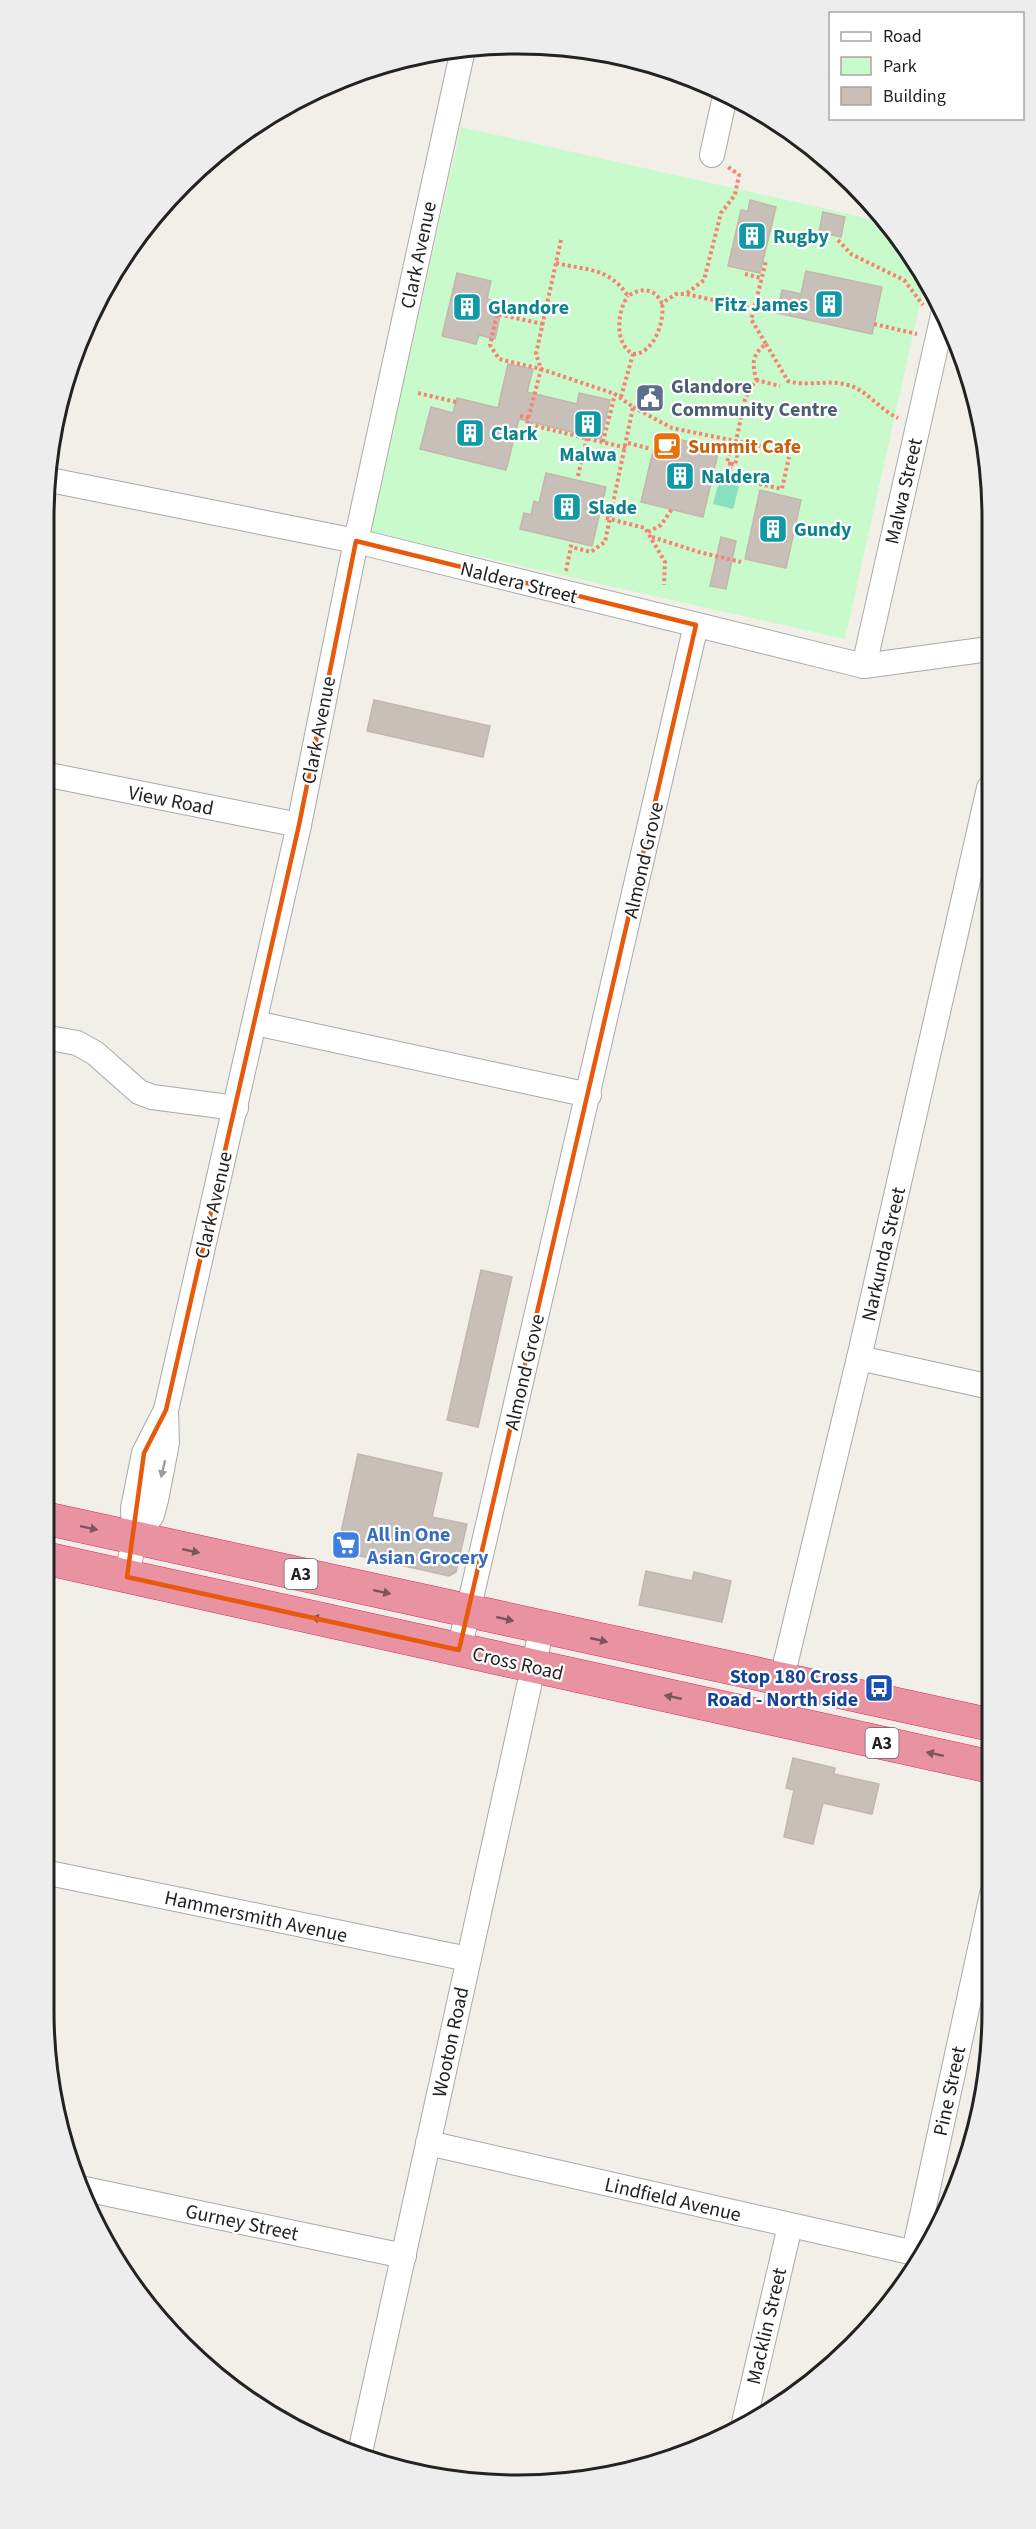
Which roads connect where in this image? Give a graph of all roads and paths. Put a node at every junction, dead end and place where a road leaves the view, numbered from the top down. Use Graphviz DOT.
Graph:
graph roads {
  1 [pos="461,58"];
  2 [pos="724,102"];
  3 [pos="712,155"];
  4 [pos="561,240"];
  5 [pos="838,240"];
  6 [pos="765,261"];
  7 [pos="556,263"];
  8 [pos="745,274"];
  9 [pos="761,278"];
  10 [pos="686,294"];
  11 [pos="628,296"];
  12 [pos="662,303"];
  13 [pos="753,309"];
  14 [pos="932,309"];
  15 [pos="933,310"];
  16 [pos="543,324"];
  17 [pos="874,324"];
  18 [pos="916,334"];
  19 [pos="766,344"];
  20 [pos="633,354"];
  21 [pos="541,369"];
  22 [pos="756,381"];
  23 [pos="780,386"];
  24 [pos="418,393"];
  25 [pos="615,394"];
  26 [pos="621,397"];
  27 [pos="456,402"];
  28 [pos="633,407"];
  29 [pos="520,416"];
  30 [pos="529,418"];
  31 [pos="898,418"];
  32 [pos="587,438"];
  33 [pos="736,441"];
  34 [pos="603,442"];
  35 [pos="627,446"];
  36 [pos="651,449"];
  37 [pos="761,450"];
  38 [pos="789,457"];
  39 [pos="578,476"];
  40 [pos="56,481"];
  41 [pos="672,509"];
  42 [pos="608,519"];
  43 [pos="648,532"];
  44 [pos="652,537"];
  45 [pos="356,542"];
  46 [pos="741,562"];
  47 [pos="664,585"];
  48 [pos="561,592"];
  49 [pos="696,625"];
  50 [pos="982,650"];
  51 [pos="864,666"];
  52 [pos="54,776"];
  53 [pos="982,819"];
  54 [pos="299,825"];
  55 [pos="255,1023"];
  56 [pos="54,1039"];
  57 [pos="589,1095"];
  58 [pos="236,1108"];
  59 [pos="859,1358"];
  60 [pos="982,1385"];
  61 [pos="54,1520"];
  62 [pos="134,1539"];
  63 [pos="54,1560"];
  64 [pos="127,1576"];
  65 [pos="468,1610"];
  66 [pos="542,1628"];
  67 [pos="459,1650"];
  68 [pos="533,1667"];
  69 [pos="781,1681"];
  70 [pos="772,1719"];
  71 [pos="982,1723"];
  72 [pos="982,1765"];
  73 [pos="54,1874"];
  74 [pos="982,1941"];
  75 [pos="468,1959"];
  76 [pos="428,2143"];
  77 [pos="89,2190"];
  78 [pos="790,2226"];
  79 [pos="917,2248"];
  80 [pos="914,2253"];
  81 [pos="404,2256"];
  82 [pos="746,2415"];
  83 [pos="361,2447"];
  1 -- 45 [label="street, Clark Avenue"];
  2 -- 3 [label="street"];
  3 -- 10 [label="path"];
  4 -- 7 [label="path"];
  5 -- 14 [label="path"];
  6 -- 9 [label="path"];
  7 -- 11 [label="path"];
  7 -- 16 [label="path"];
  8 -- 9 [label="path"];
  9 -- 13 [label="path"];
  10 -- 12 [label="path"];
  10 -- 13 [label="path"];
  11 -- 12 [label="path"];
  11 -- 20 [label="path"];
  12 -- 20 [label="path"];
  13 -- 19 [label="path"];
  15 -- 51 [label="street, Malwa Street"];
  16 -- 21 [label="path"];
  16 -- 21 [label="path"];
  17 -- 18 [label="path"];
  19 -- 22 [label="path"];
  19 -- 31 [label="path"];
  20 -- 26 [label="path"];
  21 -- 25 [label="path"];
  21 -- 30 [label="path"];
  22 -- 23 [label="path"];
  22 -- 33 [label="path"];
  24 -- 27 [label="path"];
  25 -- 26 [label="path"];
  25 -- 34 [label="path"];
  26 -- 28 [label="path"];
  28 -- 33 [label="path"];
  28 -- 35 [label="path"];
  29 -- 30 [label="path"];
  30 -- 32 [label="path"];
  32 -- 34 [label="path"];
  32 -- 39 [label="path"];
  33 -- 37 [label="path"];
  33 -- 38 [label="path"];
  34 -- 35 [label="path"];
  35 -- 36 [label="path"];
  35 -- 42 [label="path"];
  40 -- 45 [label="street, Naldera Street"];
  41 -- 43 [label="path"];
  42 -- 43 [label="path"];
  42 -- 48 [label="path"];
  43 -- 44 [label="path"];
  44 -- 46 [label="path"];
  44 -- 47 [label="path"];
  45 -- 48 [label="street, Naldera Street"];
  45 -- 54 [label="street, Clark Avenue"];
  48 -- 49 [label="street, Naldera Street"];
  49 -- 51 [label="street, Naldera Street"];
  49 -- 57 [label="street, Almond Grove"];
  50 -- 51 [label="street, Naldera Street"];
  52 -- 54 [label="street, View Road"];
  53 -- 59 [label="street, Narkunda Street"];
  54 -- 55 [label="street, Clark Avenue"];
  55 -- 57 [label="street"];
  55 -- 58 [label="street, Clark Avenue"];
  56 -- 58 [label="street"];
  57 -- 65 [label="street, Almond Grove"];
  58 -- 62 [label="street, Clark Avenue"];
  59 -- 60 [label="street"];
  59 -- 69 [label="street, Narkunda Street"];
  61 -- 62 [label="highway, Cross Road / A3, one-way"];
  62 -- 64 [label="street, Clark Avenue"];
  62 -- 65 [label="highway, Cross Road / A3, one-way"];
  63 -- 64 [label="highway, Cross Road / A3"];
  67 -- 64 [label="highway, Cross Road / A3, one-way"];
  65 -- 66 [label="highway, Cross Road / A3, one-way"];
  65 -- 67 [label="street, Almond Grove"];
  66 -- 68 [label="street, Wooton Road"];
  66 -- 69 [label="highway, Cross Road / A3, one-way"];
  67 -- 68 [label="highway, Cross Road / A3"];
  70 -- 68 [label="highway, Cross Road / A3, one-way"];
  68 -- 75 [label="street, Wooton Road"];
  69 -- 70 [label="street, Narkunda Street"];
  69 -- 71 [label="highway, Cross Road / A3"];
  72 -- 70 [label="highway, Cross Road / A3, one-way"];
  73 -- 75 [label="street, Hammersmith Avenue"];
  74 -- 79 [label="street, Pine Street"];
  75 -- 76 [label="street, Wooton Road"];
  76 -- 78 [label="street, Lindfield Avenue"];
  76 -- 81 [label="street, Wooton Road"];
  77 -- 81 [label="street, Gurney Street"];
  78 -- 80 [label="street, Lindfield Avenue"];
  78 -- 82 [label="street, Macklin Street"];
  81 -- 83 [label="street, Wooton Road"];
}
